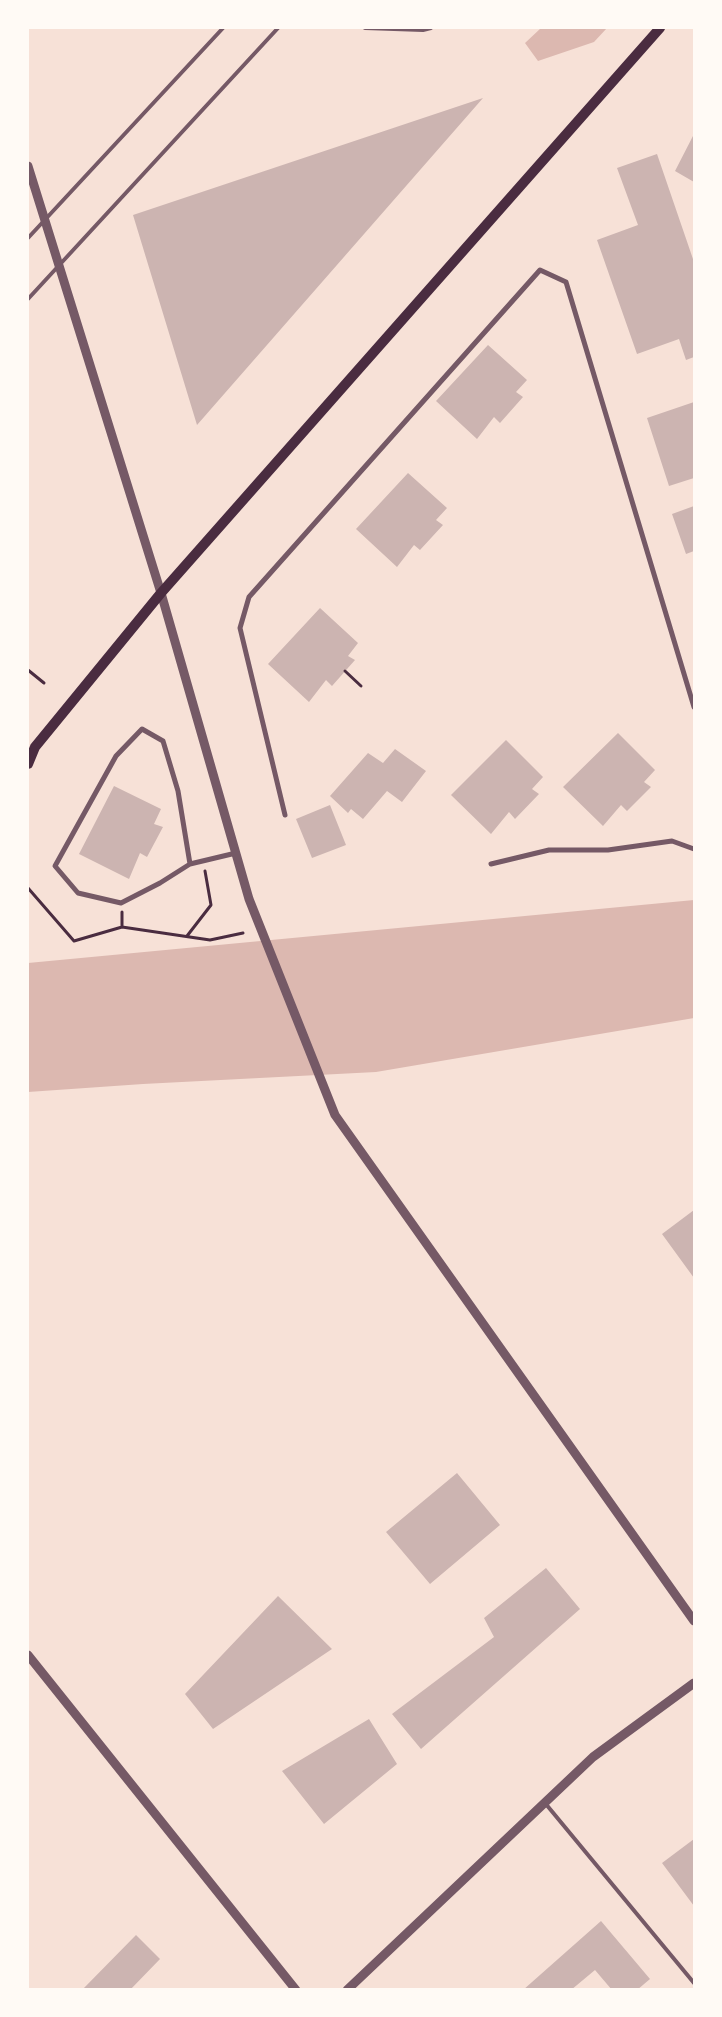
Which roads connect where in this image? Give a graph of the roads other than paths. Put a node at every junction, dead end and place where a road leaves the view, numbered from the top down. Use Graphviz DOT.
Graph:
graph roads {
  1 [pos="223,28"];
  2 [pos="278,28"];
  3 [pos="365,28"];
  4 [pos="430,28"];
  5 [pos="660,28"];
  6 [pos="28,166"];
  7 [pos="44,219"];
  8 [pos="28,238"];
  9 [pos="58,266"];
  10 [pos="28,300"];
  11 [pos="161,593"];
  12 [pos="694,707"];
  13 [pos="28,764"];
  14 [pos="285,815"];
  15 [pos="694,849"];
  16 [pos="236,853"];
  17 [pos="190,864"];
  18 [pos="491,864"];
  19 [pos="694,1621"];
  20 [pos="28,1655"];
  21 [pos="694,1683"];
  22 [pos="546,1803"];
  23 [pos="694,1983"];
  24 [pos="296,1990"];
  25 [pos="347,1990"];
  1 -- 7 [label="lane"];
  2 -- 9 [label="lane"];
  3 -- 4 [label="lane"];
  5 -- 11 [label="main road"];
  6 -- 7 [label="street"];
  7 -- 8 [label="lane"];
  7 -- 9 [label="street"];
  9 -- 10 [label="lane"];
  9 -- 11 [label="street"];
  11 -- 13 [label="main road"];
  11 -- 16 [label="street"];
  12 -- 14 [label="street"];
  15 -- 18 [label="street"];
  16 -- 17 [label="street"];
  16 -- 19 [label="street"];
  17 -- 17 [label="street"];
  20 -- 24 [label="street"];
  21 -- 22 [label="street"];
  22 -- 23 [label="lane"];
  22 -- 25 [label="street"];
}
